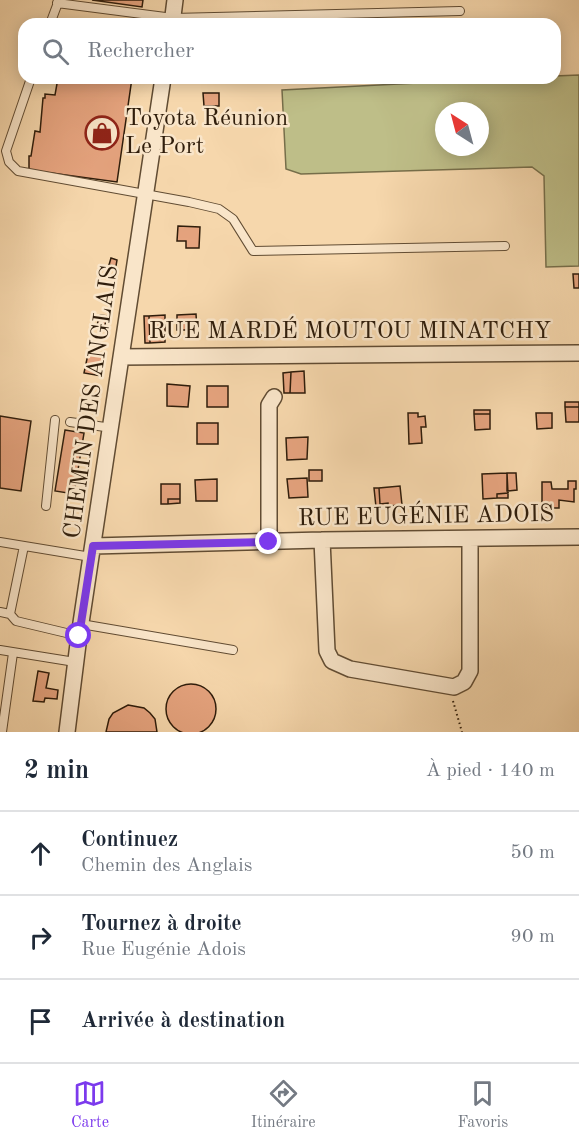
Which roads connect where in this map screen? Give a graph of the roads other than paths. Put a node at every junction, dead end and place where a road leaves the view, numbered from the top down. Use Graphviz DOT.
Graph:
graph roads {
  1 [pos="175,0"];
  2 [pos="58,2"];
  3 [pos="460,11"];
  4 [pos="52,18"];
  5 [pos="154,18"];
  6 [pos="172,18"];
  7 [pos="258,18"];
  8 [pos="29,84"];
  9 [pos="162,84"];
  10 [pos="146,195"];
  11 [pos="505,246"];
  12 [pos="579,353"];
  13 [pos="121,357"];
  14 [pos="274,397"];
  15 [pos="55,420"];
  16 [pos="70,422"];
  17 [pos="112,428"];
  18 [pos="46,507"];
  19 [pos="579,537"];
  20 [pos="470,538"];
  21 [pos="322,540"];
  22 [pos="0,542"];
  23 [pos="269,542"];
  24 [pos="24,546"];
  25 [pos="92,551"];
  26 [pos="0,612"];
  27 [pos="9,614"];
  28 [pos="80,630"];
  29 [pos="233,650"];
  30 [pos="0,651"];
  31 [pos="13,652"];
  32 [pos="75,662"];
  33 [pos="2,732"];
  34 [pos="67,732"];
  1 -- 6 [label="street"];
  2 -- 4 [label="lane"];
  2 -- 5 [label="lane"];
  3 -- 7 [label="lane"];
  8 -- 10 [label="lane"];
  9 -- 10 [label="street, CHEMIN DES ANGLAIS"];
  10 -- 11 [label="lane"];
  10 -- 13 [label="street, CHEMIN DES ANGLAIS"];
  12 -- 13 [label="street, RUE MARDÉ MOUTOU MINATCHY"];
  13 -- 17 [label="street, CHEMIN DES ANGLAIS"];
  14 -- 23 [label="street"];
  15 -- 18 [label="lane"];
  16 -- 17 [label="lane"];
  17 -- 25 [label="street, CHEMIN DES ANGLAIS"];
  19 -- 20 [label="street, RUE EUGÉNIE ADOIS"];
  20 -- 21 [label="street, RUE EUGÉNIE ADOIS"];
  20 -- 21 [label="street"];
  21 -- 23 [label="street, RUE EUGÉNIE ADOIS"];
  22 -- 24 [label="lane"];
  23 -- 25 [label="street, RUE EUGÉNIE ADOIS"];
  24 -- 25 [label="lane"];
  24 -- 27 [label="lane"];
  25 -- 28 [label="street, CHEMIN DES ANGLAIS"];
  26 -- 27 [label="lane"];
  27 -- 28 [label="lane"];
  28 -- 29 [label="lane"];
  28 -- 32 [label="street, CHEMIN DES ANGLAIS"];
  30 -- 31 [label="lane"];
  31 -- 32 [label="lane"];
  31 -- 33 [label="lane"];
  32 -- 34 [label="street, CHEMIN DES ANGLAIS"];
}
